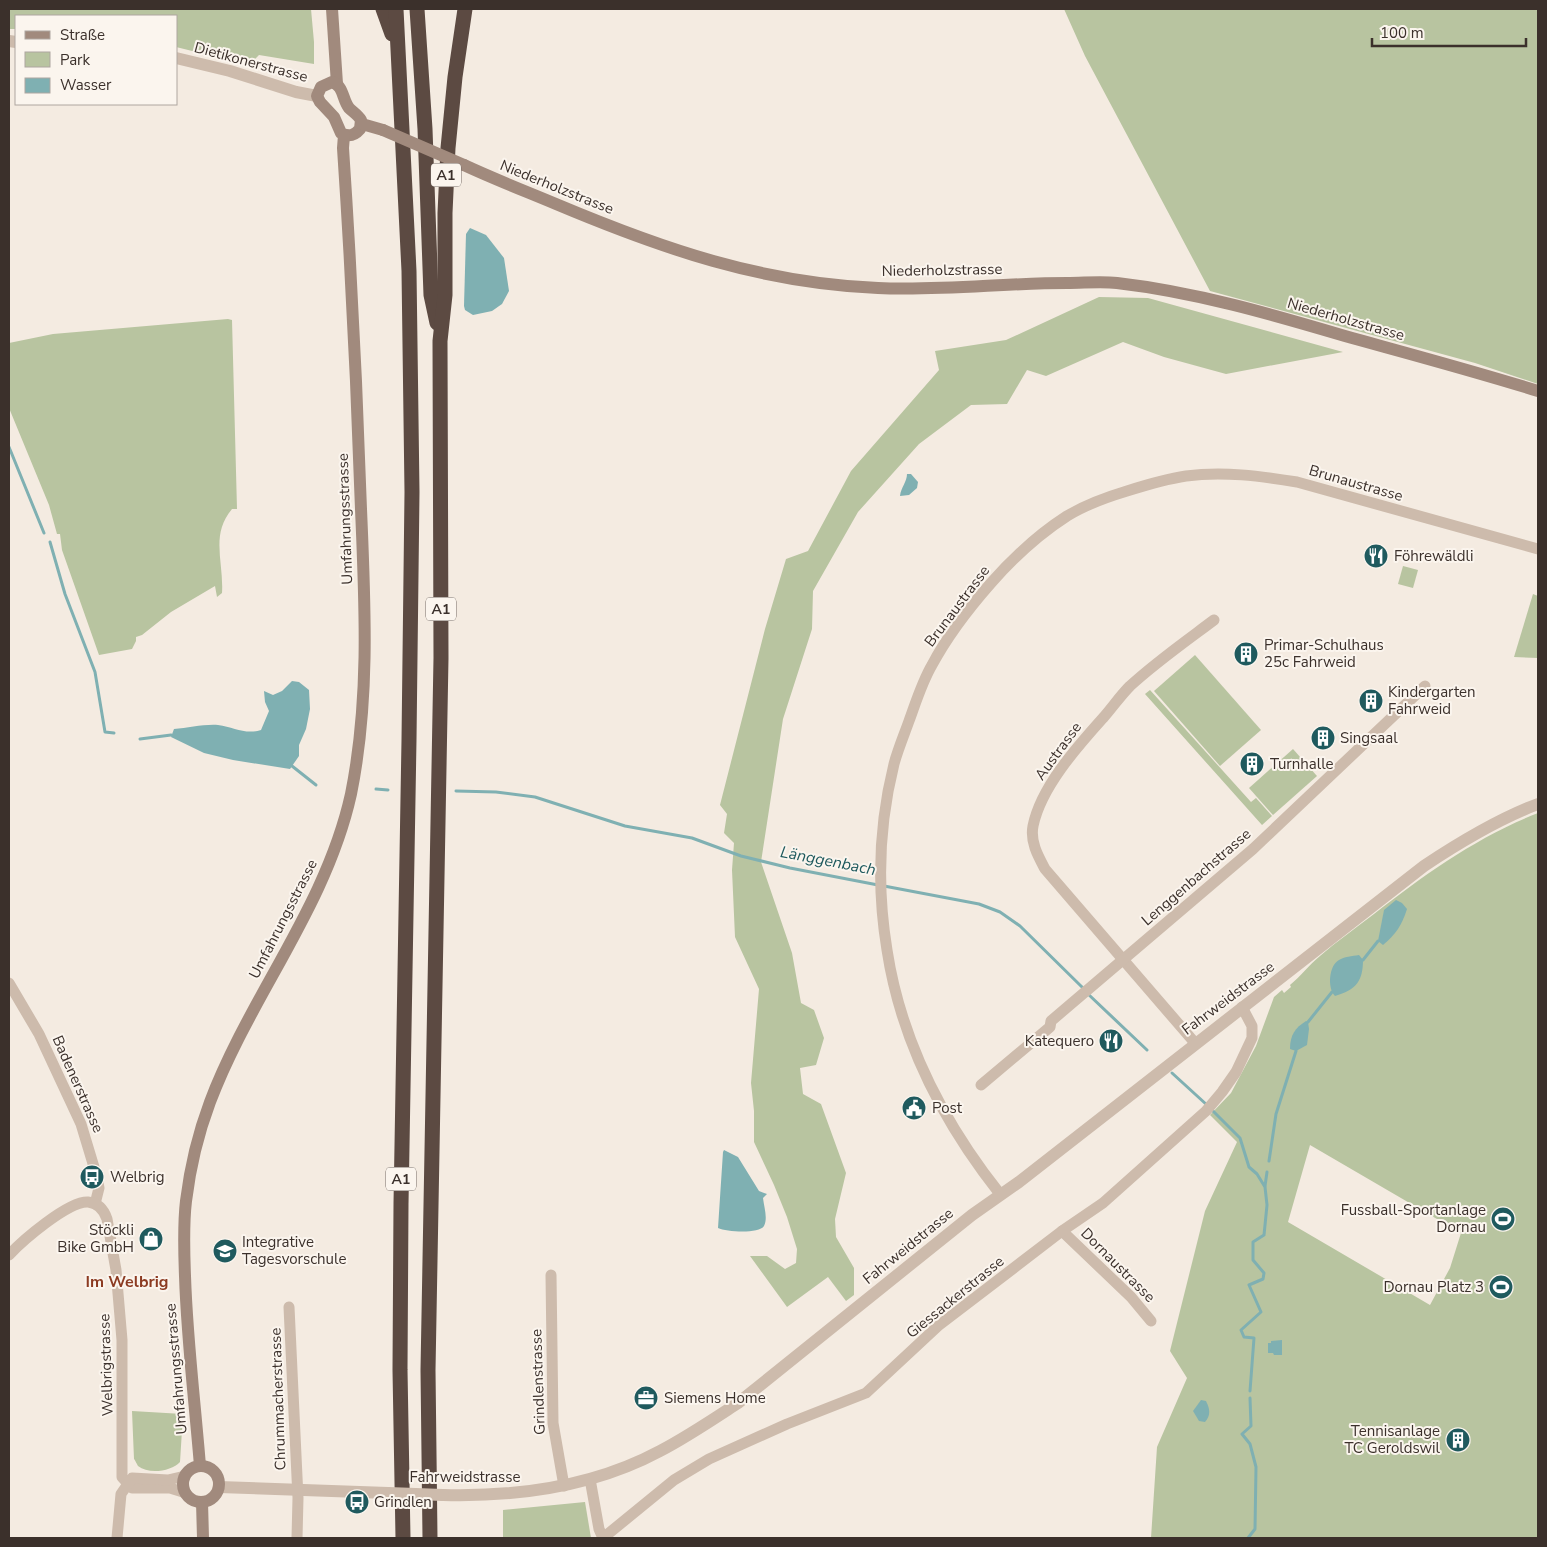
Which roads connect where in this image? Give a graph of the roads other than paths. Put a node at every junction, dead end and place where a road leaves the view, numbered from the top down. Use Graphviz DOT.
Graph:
graph roads {
  1 [pos="332,9"];
  2 [pos="383,9"];
  3 [pos="394,9"];
  4 [pos="417,9"];
  5 [pos="465,9"];
  6 [pos="398,55"];
  7 [pos="178,58"];
  8 [pos="337,84"];
  9 [pos="317,96"];
  10 [pos="362,124"];
  11 [pos="344,134"];
  12 [pos="440,342"];
  13 [pos="1538,391"];
  14 [pos="1538,549"];
  15 [pos="1214,620"];
  16 [pos="1425,686"];
  17 [pos="1538,804"];
  18 [pos="1123,960"];
  19 [pos="9,983"];
  20 [pos="1242,1007"];
  21 [pos="1195,1043"];
  22 [pos="981,1085"];
  23 [pos="1000,1194"];
  24 [pos="95,1204"];
  25 [pos="1062,1231"];
  26 [pos="9,1256"];
  27 [pos="550,1275"];
  28 [pos="289,1307"];
  29 [pos="1151,1321"];
  30 [pos="200,1466"];
  31 [pos="185,1476"];
  32 [pos="590,1480"];
  33 [pos="127,1484"];
  34 [pos="564,1486"];
  35 [pos="219,1487"];
  36 [pos="297,1490"];
  37 [pos="186,1493"];
  38 [pos="202,1502"];
  39 [pos="117,1538"];
  40 [pos="203,1538"];
  41 [pos="297,1538"];
  42 [pos="403,1538"];
  43 [pos="430,1538"];
  44 [pos="603,1538"];
  1 -- 8 [label="main road"];
  2 -- 6 [label="highway"];
  3 -- 6 [label="highway, A1"];
  4 -- 12 [label="highway"];
  5 -- 12 [label="highway, A1"];
  6 -- 42 [label="highway, A1"];
  7 -- 9 [label="street, Dietikonerstrasse"];
  8 -- 9 [label="main road"];
  8 -- 10 [label="main road"];
  9 -- 11 [label="main road"];
  10 -- 11 [label="main road"];
  10 -- 13 [label="main road, Niederholzstrasse, bridge"];
  11 -- 30 [label="main road, Umfahrungsstrasse"];
  12 -- 43 [label="highway, A1"];
  14 -- 23 [label="street, Brunaustrasse"];
  15 -- 18 [label="street, Austrasse"];
  16 -- 18 [label="street, Lenggenbachstrasse"];
  17 -- 20 [label="street, Fahrweidstrasse"];
  18 -- 21 [label="street, Austrasse"];
  18 -- 22 [label="street, Lenggenbachstrasse"];
  19 -- 24 [label="street, Badenerstrasse"];
  20 -- 21 [label="street, Fahrweidstrasse"];
  20 -- 25 [label="street, Giessackerstrasse"];
  21 -- 23 [label="street, Fahrweidstrasse"];
  23 -- 32 [label="street, Fahrweidstrasse"];
  24 -- 26 [label="street"];
  24 -- 33 [label="street, Welbrigstrasse"];
  25 -- 29 [label="street, Dornaustrasse"];
  25 -- 44 [label="street, Giessackerstrasse"];
  27 -- 34 [label="street, Grindlenstrasse"];
  28 -- 36 [label="street, Chrummacherstrasse"];
  30 -- 31 [label="main road"];
  30 -- 35 [label="main road"];
  31 -- 33 [label="street"];
  31 -- 37 [label="main road"];
  32 -- 34 [label="street, Fahrweidstrasse"];
  32 -- 44 [label="street, Giessackerstrasse"];
  33 -- 37 [label="street"];
  33 -- 39 [label="street"];
  34 -- 36 [label="street, Fahrweidstrasse, bridge"];
  35 -- 36 [label="street, Fahrweidstrasse"];
  35 -- 38 [label="main road"];
  36 -- 41 [label="street, Chrummacherstrasse"];
  37 -- 38 [label="main road"];
  38 -- 40 [label="main road"];
}
